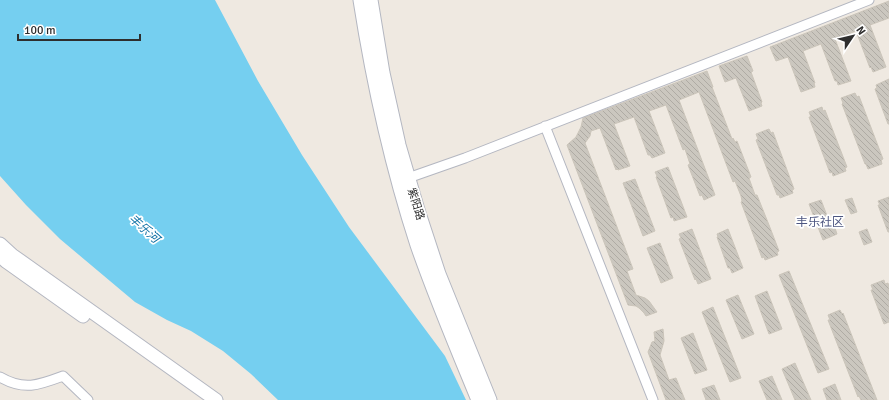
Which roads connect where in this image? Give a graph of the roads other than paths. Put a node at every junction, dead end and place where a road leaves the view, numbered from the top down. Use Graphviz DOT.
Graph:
graph roads {
  1 [pos="360,0"];
  2 [pos="371,0"];
  3 [pos="870,0"];
  4 [pos="545,126"];
  5 [pos="408,178"];
  6 [pos="0,244"];
  7 [pos="0,256"];
  8 [pos="0,377"];
  9 [pos="88,400"];
  10 [pos="201,400"];
  11 [pos="216,400"];
  12 [pos="478,400"];
  13 [pos="490,400"];
  14 [pos="653,400"];
  1 -- 12 [label="main road, 紫阳路"];
  2 -- 5 [label="main road, 紫阳路"];
  3 -- 4 [label="street"];
  4 -- 5 [label="street"];
  4 -- 14 [label="street"];
  5 -- 13 [label="main road, 紫阳路"];
  6 -- 11 [label="main road"];
  7 -- 10 [label="main road"];
  8 -- 9 [label="street"];
}
